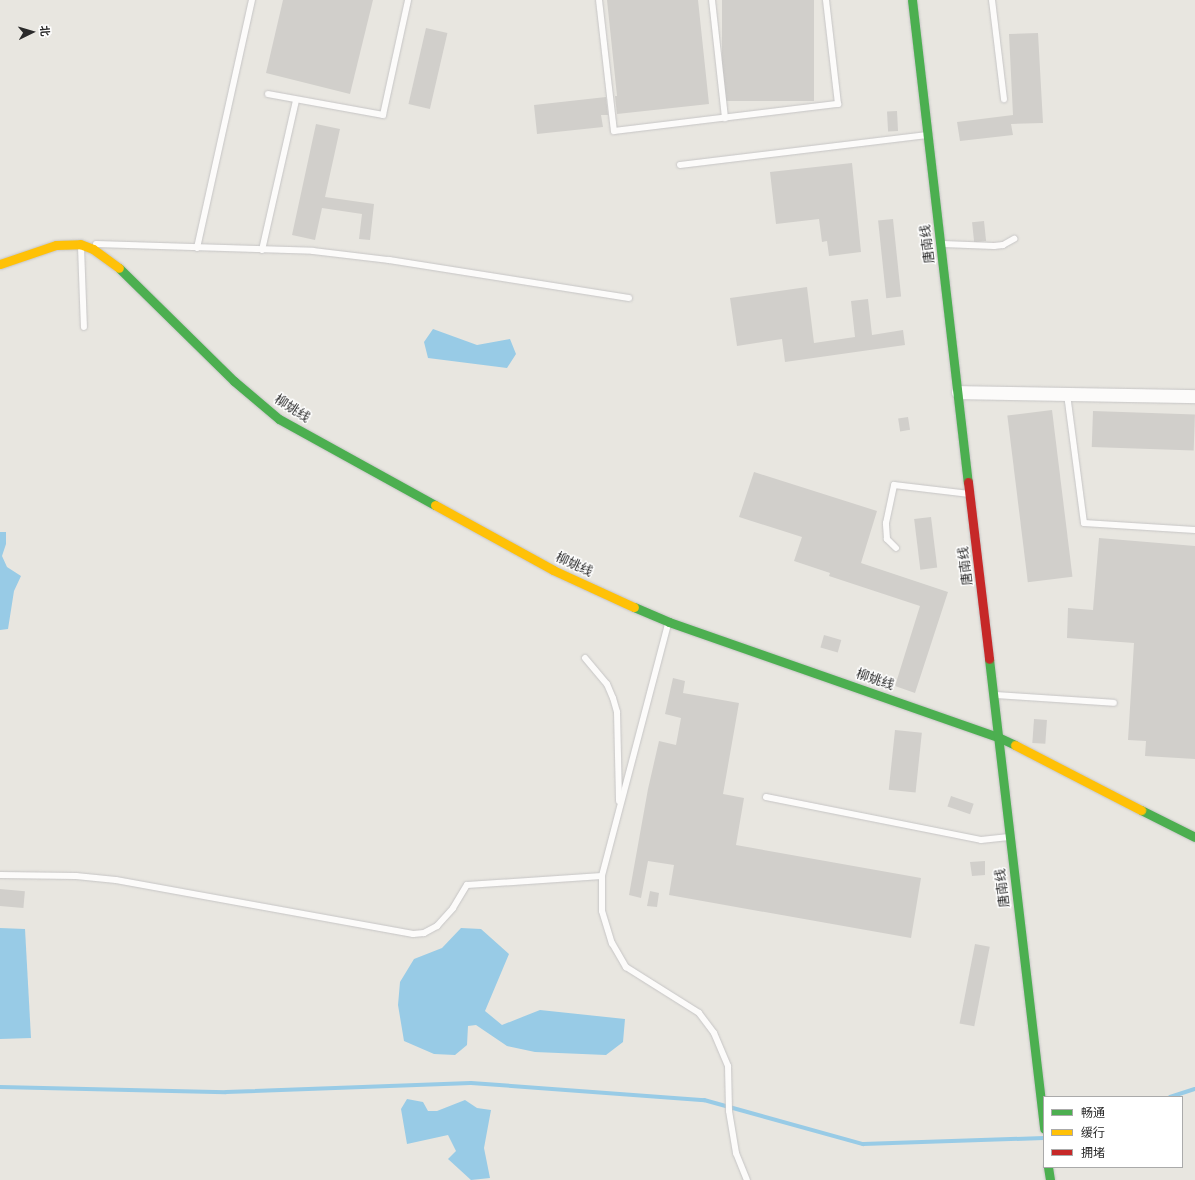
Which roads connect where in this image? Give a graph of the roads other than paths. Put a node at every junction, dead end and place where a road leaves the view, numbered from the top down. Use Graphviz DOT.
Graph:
graph roads {
  1 [pos="252,0"];
  2 [pos="408,0"];
  3 [pos="599,0"];
  4 [pos="712,0"];
  5 [pos="826,0"];
  6 [pos="912,0"];
  7 [pos="992,0"];
  8 [pos="268,94"];
  9 [pos="1004,99"];
  10 [pos="296,100"];
  11 [pos="725,118"];
  12 [pos="928,135"];
  13 [pos="680,166"];
  14 [pos="1014,239"];
  15 [pos="80,244"];
  16 [pos="941,244"];
  17 [pos="197,248"];
  18 [pos="262,250"];
  19 [pos="0,264"];
  20 [pos="629,298"];
  21 [pos="84,327"];
  22 [pos="958,392"];
  23 [pos="1067,394"];
  24 [pos="1195,396"];
  25 [pos="970,495"];
  26 [pos="1195,530"];
  27 [pos="896,548"];
  28 [pos="669,622"];
  29 [pos="585,658"];
  30 [pos="994,695"];
  31 [pos="1114,702"];
  32 [pos="998,737"];
  33 [pos="766,797"];
  34 [pos="620,809"];
  35 [pos="1010,837"];
  36 [pos="1195,837"];
  37 [pos="0,875"];
  38 [pos="602,876"];
  39 [pos="1043,1120"];
  40 [pos="1048,1168"];
  41 [pos="747,1180"];
  42 [pos="1050,1180"];
  1 -- 17 [label="lane"];
  2 -- 10 [label="lane"];
  3 -- 11 [label="lane"];
  4 -- 11 [label="lane"];
  5 -- 11 [label="lane"];
  6 -- 12 [label="street, 唐南线"];
  7 -- 9 [label="lane"];
  8 -- 10 [label="lane"];
  10 -- 18 [label="lane"];
  12 -- 13 [label="lane"];
  12 -- 16 [label="street, 唐南线"];
  14 -- 16 [label="lane"];
  15 -- 17 [label="lane"];
  15 -- 19 [label="street, 柳姚线"];
  15 -- 21 [label="lane"];
  15 -- 28 [label="street, 柳姚线"];
  16 -- 22 [label="street, 唐南线"];
  17 -- 18 [label="lane"];
  18 -- 20 [label="lane"];
  22 -- 23 [label="street"];
  22 -- 25 [label="street, 唐南线"];
  23 -- 24 [label="street"];
  23 -- 26 [label="lane"];
  25 -- 27 [label="lane"];
  25 -- 30 [label="street, 唐南线"];
  28 -- 32 [label="street, 柳姚线"];
  28 -- 34 [label="lane"];
  29 -- 34 [label="lane"];
  30 -- 31 [label="lane"];
  30 -- 32 [label="street, 唐南线"];
  32 -- 35 [label="street, 唐南线"];
  32 -- 36 [label="street, 柳姚线"];
  33 -- 35 [label="lane"];
  34 -- 38 [label="lane"];
  35 -- 39 [label="street, 唐南线"];
  37 -- 38 [label="lane"];
  38 -- 41 [label="lane"];
  40 -- 42 [label="street"];
}
